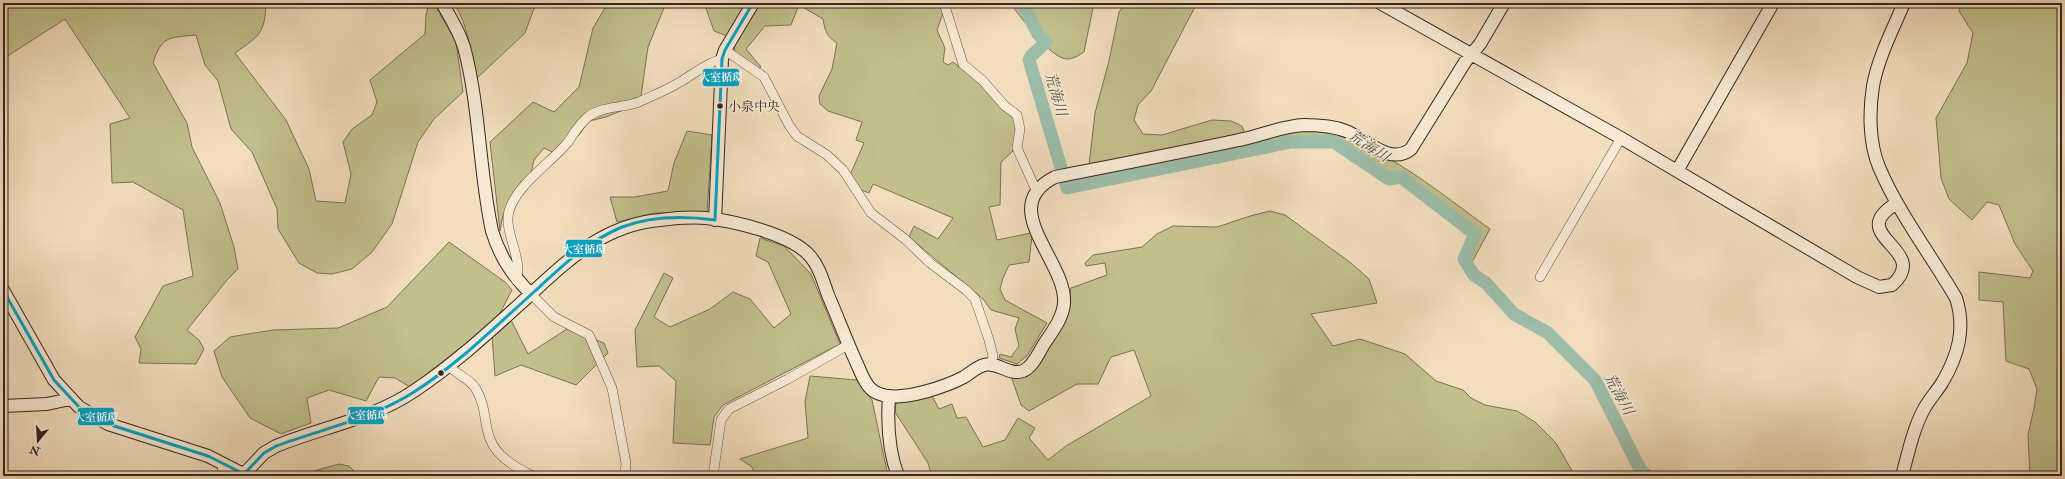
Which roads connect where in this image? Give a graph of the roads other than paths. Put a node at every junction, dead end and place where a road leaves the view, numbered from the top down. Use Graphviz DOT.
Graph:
graph roads {
  1 [pos="442,3"];
  2 [pos="752,3"];
  3 [pos="944,3"];
  4 [pos="1380,3"];
  5 [pos="1504,3"];
  6 [pos="1773,3"];
  7 [pos="1904,3"];
  8 [pos="724,55"];
  9 [pos="1472,55"];
  10 [pos="1621,138"];
  11 [pos="1677,171"];
  12 [pos="1036,190"];
  13 [pos="1897,203"];
  14 [pos="715,220"];
  15 [pos="1540,276"];
  16 [pos="516,280"];
  17 [pos="3,290"];
  18 [pos="531,294"];
  19 [pos="848,345"];
  20 [pos="991,364"];
  21 [pos="448,365"];
  22 [pos="889,396"];
  23 [pos="70,399"];
  24 [pos="3,406"];
  25 [pos="225,464"];
  26 [pos="246,475"];
  27 [pos="220,476"];
  28 [pos="533,476"];
  29 [pos="625,476"];
  30 [pos="713,476"];
  31 [pos="898,476"];
  32 [pos="1902,476"];
  1 -- 16 [label="street"];
  2 -- 8 [label="street"];
  3 -- 12 [label="street"];
  4 -- 9 [label="street"];
  5 -- 9 [label="street"];
  6 -- 11 [label="street"];
  7 -- 13 [label="street"];
  8 -- 14 [label="street"];
  8 -- 16 [label="street"];
  8 -- 20 [label="street"];
  9 -- 10 [label="street"];
  9 -- 12 [label="street"];
  10 -- 11 [label="street"];
  10 -- 15 [label="street"];
  11 -- 13 [label="street"];
  12 -- 20 [label="street"];
  13 -- 32 [label="street"];
  14 -- 18 [label="street"];
  14 -- 19 [label="street"];
  16 -- 18 [label="street"];
  17 -- 23 [label="street"];
  18 -- 21 [label="street"];
  18 -- 29 [label="street"];
  19 -- 22 [label="street"];
  19 -- 30 [label="street"];
  20 -- 22 [label="street"];
  21 -- 26 [label="street"];
  21 -- 28 [label="street"];
  22 -- 31 [label="street"];
  23 -- 24 [label="street"];
  23 -- 25 [label="street"];
  25 -- 26 [label="street"];
  25 -- 27 [label="street"];
}
